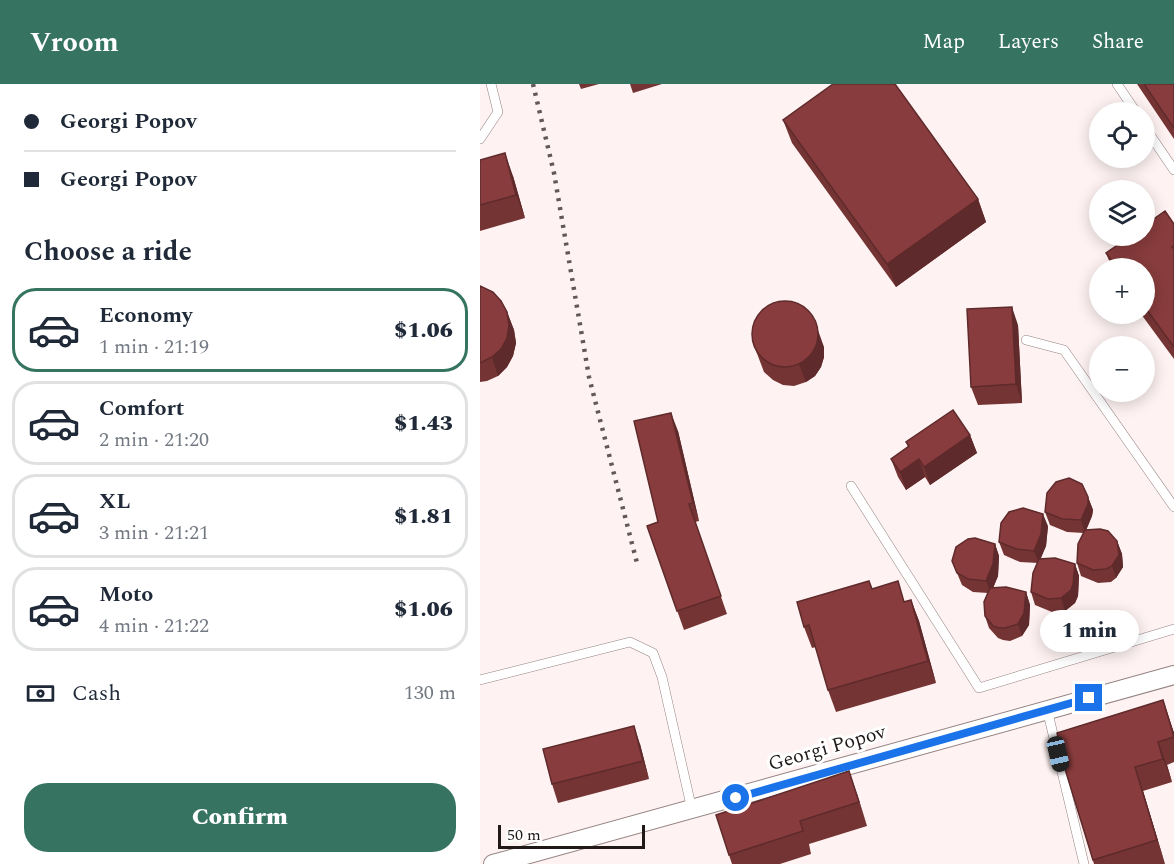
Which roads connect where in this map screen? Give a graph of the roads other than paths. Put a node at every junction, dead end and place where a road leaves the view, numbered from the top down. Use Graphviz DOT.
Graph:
graph roads {
  1 [pos="491,84"];
  2 [pos="1117,84"];
  3 [pos="1129,102"];
  4 [pos="480,138"];
  5 [pos="1155,142"];
  6 [pos="1174,170"];
  7 [pos="1026,340"];
  8 [pos="851,486"];
  9 [pos="1174,507"];
  10 [pos="1174,629"];
  11 [pos="1174,675"];
  12 [pos="480,680"];
  13 [pos="1047,710"];
  14 [pos="692,810"];
  15 [pos="493,864"];
  16 [pos="1084,864"];
  1 -- 4 [label="lane"];
  2 -- 3 [label="lane"];
  5 -- 6 [label="lane"];
  7 -- 9 [label="lane"];
  8 -- 10 [label="lane"];
  11 -- 13 [label="street, Georgi Popov"];
  12 -- 14 [label="lane"];
  13 -- 14 [label="street, Georgi Popov"];
  13 -- 16 [label="lane"];
  14 -- 15 [label="street, Georgi Popov"];
}
